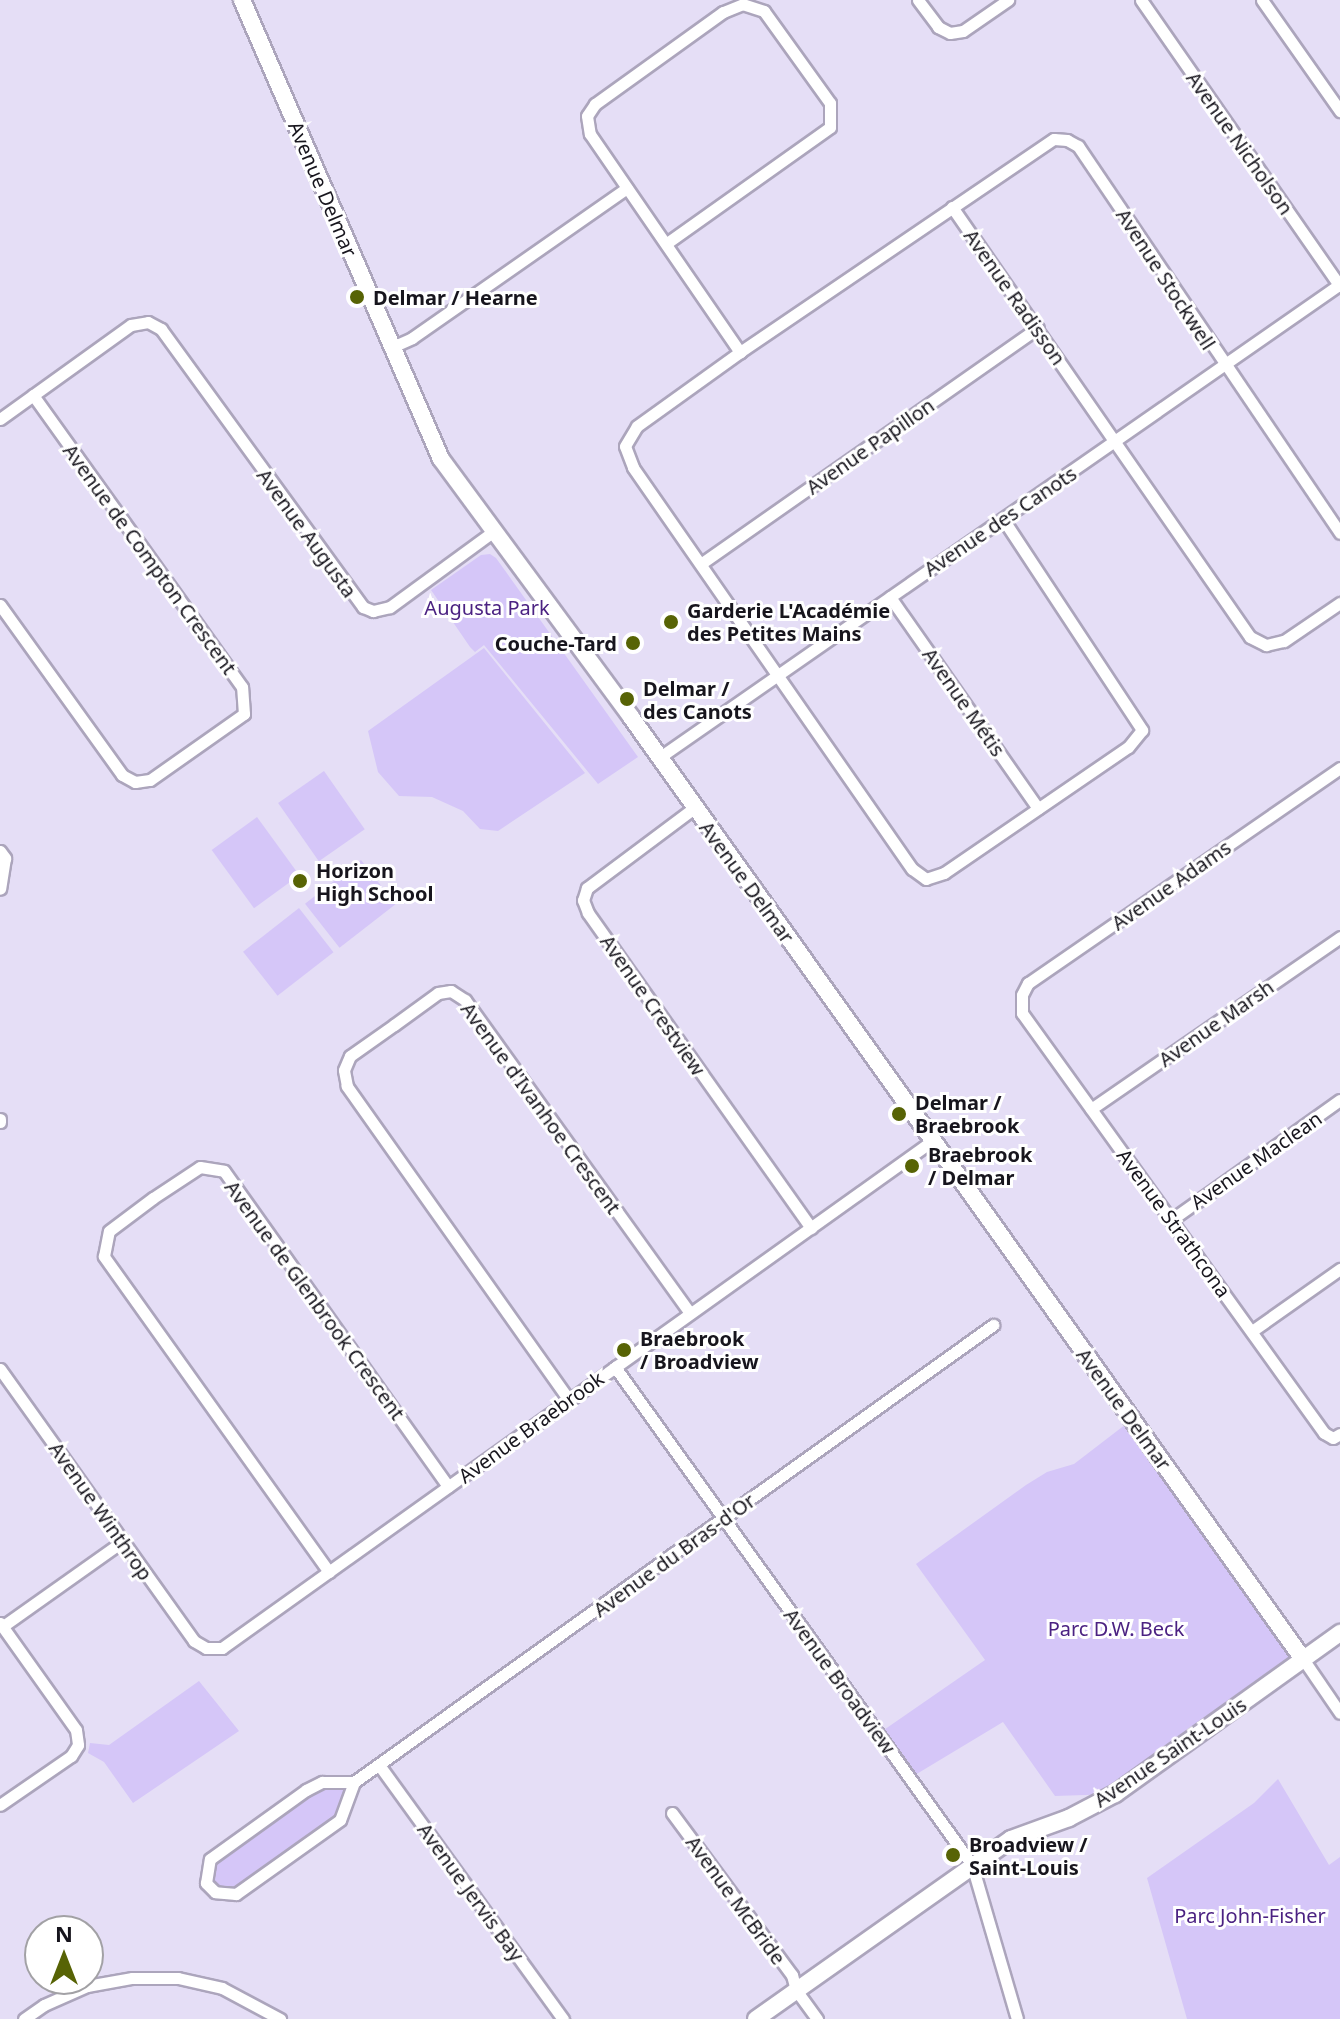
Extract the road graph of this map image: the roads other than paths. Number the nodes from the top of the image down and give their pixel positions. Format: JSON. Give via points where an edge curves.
{"nodes":[{"id":1,"x":242,"y":0,"type":"edge"},
{"id":2,"x":918,"y":0,"type":"edge"},
{"id":3,"x":1008,"y":0,"type":"edge"},
{"id":4,"x":1141,"y":0,"type":"edge"},
{"id":5,"x":1262,"y":0,"type":"edge"},
{"id":6,"x":1340,"y":111,"type":"edge"},
{"id":7,"x":627,"y":188,"type":"junction"},
{"id":8,"x":952,"y":207,"type":"junction"},
{"id":9,"x":667,"y":243,"type":"junction"},
{"id":10,"x":1340,"y":285,"type":"edge"},
{"id":11,"x":1038,"y":328,"type":"junction"},
{"id":12,"x":390,"y":348,"type":"junction"},
{"id":13,"x":740,"y":352,"type":"junction"},
{"id":14,"x":1223,"y":365,"type":"junction"},
{"id":15,"x":33,"y":395,"type":"junction"},
{"id":16,"x":0,"y":419,"type":"edge"},
{"id":17,"x":1116,"y":442,"type":"junction"},
{"id":18,"x":1003,"y":519,"type":"junction"},
{"id":19,"x":494,"y":531,"type":"junction"},
{"id":20,"x":1340,"y":533,"type":"edge"},
{"id":21,"x":702,"y":563,"type":"junction"},
{"id":22,"x":890,"y":597,"type":"junction"},
{"id":23,"x":1340,"y":603,"type":"edge"},
{"id":24,"x":0,"y":605,"type":"edge"},
{"id":25,"x":778,"y":674,"type":"junction"},
{"id":26,"x":660,"y":757,"type":"junction"},
{"id":27,"x":1340,"y":768,"type":"edge"},
{"id":28,"x":694,"y":808,"type":"junction"},
{"id":29,"x":1038,"y":808,"type":"junction"},
{"id":30,"x":0,"y":851,"type":"edge"},
{"id":31,"x":0,"y":889,"type":"edge"},
{"id":32,"x":1340,"y":937,"type":"edge"},
{"id":33,"x":1022,"y":1013,"type":"joint"},
{"id":34,"x":1340,"y":1100,"type":"edge"},
{"id":35,"x":1091,"y":1109,"type":"junction"},
{"id":36,"x":932,"y":1141,"type":"junction"},
{"id":37,"x":1171,"y":1220,"type":"junction"},
{"id":38,"x":811,"y":1228,"type":"junction"},
{"id":39,"x":1340,"y":1269,"type":"edge"},
{"id":40,"x":690,"y":1313,"type":"junction"},
{"id":41,"x":993,"y":1325,"type":"dead end"},
{"id":42,"x":1252,"y":1331,"type":"junction"},
{"id":43,"x":615,"y":1367,"type":"junction"},
{"id":44,"x":0,"y":1369,"type":"edge"},
{"id":45,"x":569,"y":1400,"type":"junction"},
{"id":46,"x":1340,"y":1434,"type":"edge"},
{"id":47,"x":448,"y":1486,"type":"junction"},
{"id":48,"x":722,"y":1519,"type":"junction"},
{"id":49,"x":123,"y":1541,"type":"junction"},
{"id":50,"x":329,"y":1572,"type":"junction"},
{"id":51,"x":1,"y":1624,"type":"edge"},
{"id":52,"x":1340,"y":1633,"type":"edge"},
{"id":53,"x":206,"y":1648,"type":"joint"},
{"id":54,"x":1303,"y":1659,"type":"junction"},
{"id":55,"x":1340,"y":1713,"type":"edge"},
{"id":56,"x":379,"y":1765,"type":"junction"},
{"id":57,"x":354,"y":1782,"type":"junction"},
{"id":58,"x":0,"y":1805,"type":"edge"},
{"id":59,"x":672,"y":1813,"type":"dead end"},
{"id":60,"x":972,"y":1865,"type":"junction"},
{"id":61,"x":796,"y":1990,"type":"junction"},
{"id":62,"x":24,"y":2019,"type":"edge"},
{"id":63,"x":280,"y":2019,"type":"edge"},
{"id":64,"x":563,"y":2019,"type":"edge"},
{"id":65,"x":756,"y":2019,"type":"edge"},
{"id":66,"x":817,"y":2019,"type":"edge"},
{"id":67,"x":1017,"y":2019,"type":"edge"}],
"edges":[{"from":1,"to":12,"type":"street","name":"Avenue Delmar"},
{"from":2,"to":3,"type":"street","via":[[938,27],[950,33],[963,31]]},
{"from":4,"to":10,"type":"street","name":"Avenue Nicholson"},
{"from":5,"to":6,"type":"street"},
{"from":7,"to":9,"type":"street"},
{"from":7,"to":9,"type":"street","via":[[590,134],[587,116],[595,104],[723,12],[743,4],[764,11],[830,103],[830,127]]},
{"from":7,"to":12,"type":"street","via":[[412,338]]},
{"from":8,"to":11,"type":"street","name":"Avenue Radisson"},
{"from":8,"to":13,"type":"street","name":"Avenue Radisson"},
{"from":8,"to":14,"type":"street","name":"Avenue Stockwell","via":[[1054,139],[1078,146]]},
{"from":9,"to":13,"type":"street"},
{"from":10,"to":14,"type":"street","name":"Avenue des Canots"},
{"from":11,"to":17,"type":"street","name":"Avenue Radisson"},
{"from":11,"to":21,"type":"street","name":"Avenue Papillon"},
{"from":12,"to":19,"type":"street","name":"Avenue Delmar","via":[[441,459]]},
{"from":13,"to":21,"type":"street","name":"Avenue Radisson","via":[[637,426],[625,446],[633,467]]},
{"from":14,"to":17,"type":"street","name":"Avenue des Canots"},
{"from":14,"to":20,"type":"street","name":"Avenue Stockwell"},
{"from":15,"to":16,"type":"street"},
{"from":15,"to":19,"type":"street","name":"Avenue Augusta","via":[[131,325],[148,322],[161,329],[363,607],[373,611],[390,607]]},
{"from":15,"to":24,"type":"street","name":"Avenue de Compton Crescent","via":[[242,687],[244,714],[150,780],[135,782],[122,775]]},
{"from":17,"to":18,"type":"street","name":"Avenue des Canots"},
{"from":17,"to":23,"type":"street","name":"Avenue Radisson","via":[[1250,637],[1266,645],[1284,641]]},
{"from":18,"to":22,"type":"street","name":"Avenue des Canots"},
{"from":18,"to":29,"type":"street","via":[[1142,730],[1128,747]]},
{"from":19,"to":26,"type":"street","name":"Avenue Delmar"},
{"from":21,"to":25,"type":"street"},
{"from":22,"to":25,"type":"street","name":"Avenue des Canots"},
{"from":22,"to":29,"type":"street","name":"Avenue Métis"},
{"from":25,"to":26,"type":"street","name":"Avenue des Canots"},
{"from":25,"to":29,"type":"street","via":[[912,869],[926,879],[944,873]]},
{"from":26,"to":28,"type":"street","name":"Avenue Delmar"},
{"from":27,"to":33,"type":"street","name":"Avenue Adams","via":[[1028,983]]},
{"from":28,"to":36,"type":"street","name":"Avenue Delmar"},
{"from":28,"to":38,"type":"street","name":"Avenue Crestview","via":[[587,888],[583,900]]},
{"from":30,"to":31,"type":"street","via":[[5,858]]},
{"from":32,"to":35,"type":"street","name":"Avenue Marsh"},
{"from":33,"to":35,"type":"street","name":"Avenue Strathcona"},
{"from":34,"to":37,"type":"street","name":"Avenue Maclean"},
{"from":35,"to":37,"type":"street","name":"Avenue Strathcona"},
{"from":36,"to":38,"type":"street","name":"Avenue Braebrook"},
{"from":36,"to":54,"type":"street","name":"Avenue Delmar"},
{"from":37,"to":42,"type":"street","name":"Avenue Strathcona"},
{"from":38,"to":40,"type":"street","name":"Avenue Braebrook"},
{"from":39,"to":42,"type":"street"},
{"from":40,"to":43,"type":"street","name":"Avenue Braebrook"},
{"from":40,"to":45,"type":"street","name":"Avenue d'Ivanhoe Crescent","via":[[465,1000],[451,991],[438,993],[350,1056],[344,1070],[347,1086]]},
{"from":41,"to":48,"type":"street","name":"Avenue du Bras-d'Or"},
{"from":42,"to":46,"type":"street","name":"Avenue Strathcona","via":[[1324,1433],[1333,1438]]},
{"from":43,"to":45,"type":"street","name":"Avenue Braebrook"},
{"from":43,"to":48,"type":"street","name":"Avenue Broadview"},
{"from":44,"to":49,"type":"street","name":"Avenue Winthrop"},
{"from":45,"to":47,"type":"street","name":"Avenue Braebrook"},
{"from":47,"to":50,"type":"street","name":"Avenue Braebrook"},
{"from":47,"to":50,"type":"street","name":"Avenue de Glenbrook Crescent","via":[[224,1171],[200,1167],[153,1198],[109,1231],[104,1256]]},
{"from":48,"to":56,"type":"street","name":"Avenue du Bras-d'Or"},
{"from":48,"to":60,"type":"street","name":"Avenue Broadview"},
{"from":49,"to":51,"type":"street"},
{"from":49,"to":53,"type":"street","name":"Avenue Winthrop","via":[[194,1641]]},
{"from":50,"to":53,"type":"street","name":"Avenue Braebrook","via":[[222,1648]]},
{"from":51,"to":58,"type":"street","via":[[76,1730],[78,1745],[71,1756]]},
{"from":52,"to":54,"type":"street","name":"Avenue Saint-Louis"},
{"from":54,"to":55,"type":"street","name":"Avenue Delmar"},
{"from":54,"to":60,"type":"street","name":"Avenue Saint-Louis","via":[[1115,1794],[1011,1839]]},
{"from":56,"to":57,"type":"street","name":"Avenue du Bras-d'Or"},
{"from":56,"to":64,"type":"street","name":"Avenue Jervis Bay"},
{"from":57,"to":57,"type":"street","name":"Avenue du Bras-d'Or","via":[[322,1782],[306,1790],[210,1859],[206,1883],[215,1892],[236,1894],[340,1820]]},
{"from":59,"to":61,"type":"street","name":"Avenue McBride","via":[[792,1975]]},
{"from":60,"to":61,"type":"street","name":"Avenue Saint-Louis"},
{"from":60,"to":67,"type":"street","name":"Avenue Broadview"},
{"from":61,"to":65,"type":"street","name":"Avenue Saint-Louis"},
{"from":61,"to":66,"type":"street","name":"Avenue McBride"},
{"from":62,"to":63,"type":"street","via":[[87,1986],[147,1978],[178,1978],[222,1988]]}]}
